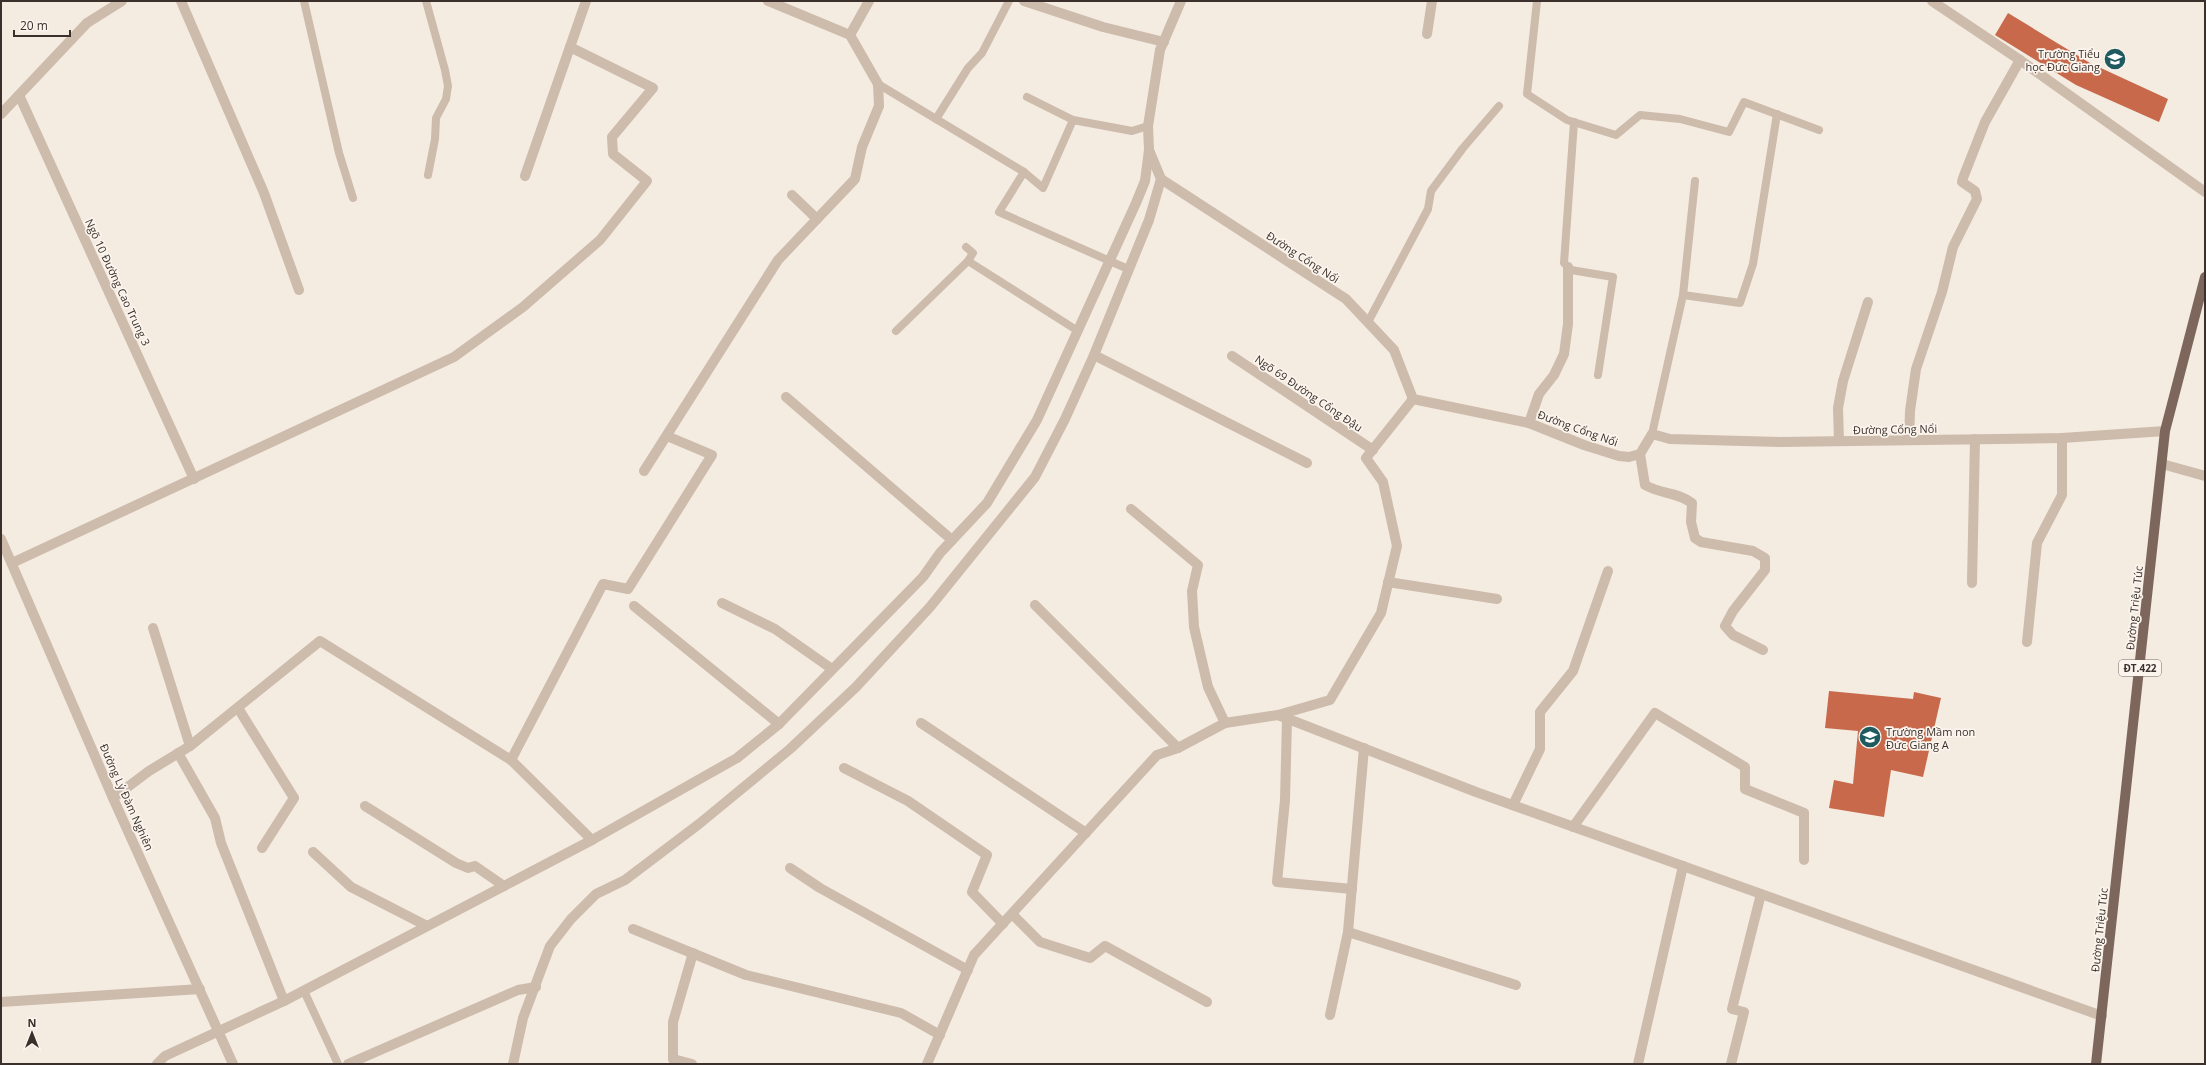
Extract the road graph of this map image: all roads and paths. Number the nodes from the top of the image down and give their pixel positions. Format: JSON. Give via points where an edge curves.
{"nodes":[{"id":1,"x":122,"y":1,"type":"edge"},
{"id":2,"x":181,"y":1,"type":"edge"},
{"id":3,"x":304,"y":1,"type":"edge"},
{"id":4,"x":426,"y":1,"type":"edge"},
{"id":5,"x":586,"y":1,"type":"edge"},
{"id":6,"x":768,"y":1,"type":"edge"},
{"id":7,"x":869,"y":1,"type":"edge"},
{"id":8,"x":1008,"y":1,"type":"edge"},
{"id":9,"x":1024,"y":1,"type":"edge"},
{"id":10,"x":1181,"y":1,"type":"edge"},
{"id":11,"x":1432,"y":1,"type":"edge"},
{"id":12,"x":1537,"y":1,"type":"edge"},
{"id":13,"x":1932,"y":1,"type":"edge"},
{"id":14,"x":1427,"y":34,"type":"dead end"},
{"id":15,"x":850,"y":35,"type":"junction"},
{"id":16,"x":1164,"y":42,"type":"junction"},
{"id":17,"x":570,"y":47,"type":"junction"},
{"id":18,"x":2020,"y":60,"type":"junction"},
{"id":19,"x":878,"y":84,"type":"junction"},
{"id":20,"x":19,"y":95,"type":"junction"},
{"id":21,"x":1027,"y":97,"type":"dead end"},
{"id":22,"x":1499,"y":106,"type":"dead end"},
{"id":23,"x":1,"y":114,"type":"edge"},
{"id":24,"x":1778,"y":114,"type":"junction"},
{"id":25,"x":936,"y":119,"type":"junction"},
{"id":26,"x":1073,"y":120,"type":"junction"},
{"id":27,"x":1574,"y":122,"type":"junction"},
{"id":28,"x":1148,"y":126,"type":"junction"},
{"id":29,"x":1819,"y":130,"type":"dead end"},
{"id":30,"x":1149,"y":150,"type":"junction"},
{"id":31,"x":1024,"y":172,"type":"junction"},
{"id":32,"x":428,"y":176,"type":"dead end"},
{"id":33,"x":525,"y":176,"type":"dead end"},
{"id":34,"x":1161,"y":178,"type":"junction"},
{"id":35,"x":1695,"y":181,"type":"dead end"},
{"id":36,"x":2205,"y":192,"type":"edge"},
{"id":37,"x":792,"y":195,"type":"dead end"},
{"id":38,"x":353,"y":198,"type":"dead end"},
{"id":39,"x":817,"y":219,"type":"junction"},
{"id":40,"x":966,"y":247,"type":"dead end"},
{"id":41,"x":1109,"y":260,"type":"junction"},
{"id":42,"x":968,"y":261,"type":"junction"},
{"id":43,"x":1568,"y":267,"type":"junction"},
{"id":44,"x":1128,"y":269,"type":"junction"},
{"id":45,"x":2205,"y":277,"type":"edge"},
{"id":46,"x":299,"y":290,"type":"dead end"},
{"id":47,"x":1683,"y":295,"type":"junction"},
{"id":48,"x":1868,"y":302,"type":"dead end"},
{"id":49,"x":1368,"y":322,"type":"junction"},
{"id":50,"x":896,"y":331,"type":"dead end"},
{"id":51,"x":1078,"y":331,"type":"junction"},
{"id":52,"x":1094,"y":355,"type":"junction"},
{"id":53,"x":1232,"y":356,"type":"dead end"},
{"id":54,"x":1598,"y":375,"type":"dead end"},
{"id":55,"x":786,"y":397,"type":"dead end"},
{"id":56,"x":1413,"y":399,"type":"junction"},
{"id":57,"x":1530,"y":423,"type":"junction"},
{"id":58,"x":2165,"y":431,"type":"junction"},
{"id":59,"x":1652,"y":434,"type":"junction"},
{"id":60,"x":667,"y":436,"type":"junction"},
{"id":61,"x":2062,"y":438,"type":"junction"},
{"id":62,"x":1976,"y":439,"type":"junction"},
{"id":63,"x":1909,"y":440,"type":"junction"},
{"id":64,"x":1839,"y":442,"type":"junction"},
{"id":65,"x":1373,"y":450,"type":"junction"},
{"id":66,"x":1640,"y":454,"type":"junction"},
{"id":67,"x":1307,"y":463,"type":"dead end"},
{"id":68,"x":2162,"y":464,"type":"junction"},
{"id":69,"x":644,"y":471,"type":"dead end"},
{"id":70,"x":2205,"y":476,"type":"edge"},
{"id":71,"x":194,"y":479,"type":"junction"},
{"id":72,"x":1131,"y":509,"type":"dead end"},
{"id":73,"x":1,"y":539,"type":"edge"},
{"id":74,"x":952,"y":540,"type":"junction"},
{"id":75,"x":12,"y":563,"type":"junction"},
{"id":76,"x":1608,"y":571,"type":"dead end"},
{"id":77,"x":1388,"y":582,"type":"junction"},
{"id":78,"x":1972,"y":583,"type":"dead end"},
{"id":79,"x":1497,"y":598,"type":"dead end"},
{"id":80,"x":722,"y":603,"type":"dead end"},
{"id":81,"x":1035,"y":605,"type":"dead end"},
{"id":82,"x":634,"y":606,"type":"dead end"},
{"id":83,"x":152,"y":628,"type":"dead end"},
{"id":84,"x":2027,"y":642,"type":"dead end"},
{"id":85,"x":1763,"y":650,"type":"dead end"},
{"id":86,"x":832,"y":669,"type":"junction"},
{"id":87,"x":238,"y":708,"type":"junction"},
{"id":88,"x":1282,"y":717,"type":"junction"},
{"id":89,"x":921,"y":723,"type":"dead end"},
{"id":90,"x":1225,"y":723,"type":"junction"},
{"id":91,"x":779,"y":724,"type":"junction"},
{"id":92,"x":190,"y":746,"type":"junction"},
{"id":93,"x":1178,"y":748,"type":"junction"},
{"id":94,"x":1364,"y":748,"type":"junction"},
{"id":95,"x":178,"y":753,"type":"junction"},
{"id":96,"x":511,"y":760,"type":"junction"},
{"id":97,"x":844,"y":768,"type":"dead end"},
{"id":98,"x":113,"y":798,"type":"junction"},
{"id":99,"x":1513,"y":805,"type":"junction"},
{"id":100,"x":365,"y":806,"type":"dead end"},
{"id":101,"x":1573,"y":827,"type":"junction"},
{"id":102,"x":1086,"y":833,"type":"junction"},
{"id":103,"x":592,"y":840,"type":"junction"},
{"id":104,"x":262,"y":848,"type":"dead end"},
{"id":105,"x":313,"y":852,"type":"dead end"},
{"id":106,"x":1804,"y":860,"type":"dead end"},
{"id":107,"x":1683,"y":866,"type":"junction"},
{"id":108,"x":790,"y":868,"type":"dead end"},
{"id":109,"x":504,"y":886,"type":"junction"},
{"id":110,"x":1352,"y":889,"type":"junction"},
{"id":111,"x":1761,"y":894,"type":"junction"},
{"id":112,"x":1012,"y":914,"type":"junction"},
{"id":113,"x":1003,"y":924,"type":"junction"},
{"id":114,"x":427,"y":926,"type":"junction"},
{"id":115,"x":634,"y":929,"type":"dead end"},
{"id":116,"x":1348,"y":932,"type":"junction"},
{"id":117,"x":693,"y":953,"type":"junction"},
{"id":118,"x":968,"y":970,"type":"junction"},
{"id":119,"x":1516,"y":985,"type":"dead end"},
{"id":120,"x":536,"y":987,"type":"junction"},
{"id":121,"x":200,"y":989,"type":"junction"},
{"id":122,"x":304,"y":991,"type":"junction"},
{"id":123,"x":284,"y":1001,"type":"junction"},
{"id":124,"x":1,"y":1002,"type":"edge"},
{"id":125,"x":1207,"y":1002,"type":"dead end"},
{"id":126,"x":1330,"y":1015,"type":"dead end"},
{"id":127,"x":2102,"y":1016,"type":"junction"},
{"id":128,"x":219,"y":1033,"type":"junction"},
{"id":129,"x":940,"y":1036,"type":"junction"},
{"id":130,"x":672,"y":1062,"type":"edge"},
{"id":131,"x":157,"y":1064,"type":"edge"},
{"id":132,"x":233,"y":1064,"type":"edge"},
{"id":133,"x":338,"y":1064,"type":"edge"},
{"id":134,"x":348,"y":1064,"type":"edge"},
{"id":135,"x":513,"y":1064,"type":"edge"},
{"id":136,"x":692,"y":1064,"type":"edge"},
{"id":137,"x":927,"y":1064,"type":"edge"},
{"id":138,"x":1638,"y":1064,"type":"edge"},
{"id":139,"x":1731,"y":1064,"type":"edge"},
{"id":140,"x":2096,"y":1064,"type":"edge"}],
"edges":[{"from":1,"to":20,"type":"street","via":[[87,23]]},
{"from":2,"to":46,"type":"street","via":[[264,193]]},
{"from":3,"to":38,"type":"lane","via":[[339,153]]},
{"from":4,"to":32,"type":"lane","via":[[448,86],[446,99],[436,118]]},
{"from":5,"to":17,"type":"street"},
{"from":6,"to":15,"type":"street"},
{"from":7,"to":15,"type":"street"},
{"from":8,"to":25,"type":"lane","via":[[982,53],[968,68]]},
{"from":9,"to":16,"type":"street","via":[[1104,27]]},
{"from":10,"to":16,"type":"street"},
{"from":11,"to":14,"type":"street"},
{"from":12,"to":27,"type":"lane","via":[[1527,94]]},
{"from":13,"to":18,"type":"street"},
{"from":15,"to":19,"type":"street"},
{"from":16,"to":28,"type":"street","via":[[1160,50]]},
{"from":17,"to":33,"type":"street"},
{"from":17,"to":71,"type":"street","via":[[653,88],[612,137],[613,154],[647,181],[600,240],[523,307],[454,357]]},
{"from":18,"to":36,"type":"street"},
{"from":18,"to":63,"type":"street","via":[[1985,122],[1963,178],[1962,182],[1975,192],[1977,200],[1953,247],[1936,312],[1916,368]]},
{"from":19,"to":25,"type":"lane"},
{"from":19,"to":39,"type":"street","via":[[879,106],[862,147],[855,179]]},
{"from":20,"to":23,"type":"street"},
{"from":20,"to":71,"type":"street","name":"Ngõ 10 Đường Cao Trung 3"},
{"from":21,"to":26,"type":"lane"},
{"from":22,"to":49,"type":"lane","via":[[1431,191],[1428,209]]},
{"from":24,"to":27,"type":"lane","via":[[1744,102],[1730,132],[1680,119],[1640,115],[1616,135]]},
{"from":24,"to":29,"type":"lane"},
{"from":24,"to":47,"type":"lane","via":[[1753,264],[1740,303]]},
{"from":25,"to":31,"type":"lane"},
{"from":26,"to":28,"type":"lane","via":[[1132,131]]},
{"from":26,"to":31,"type":"lane","via":[[1043,188]]},
{"from":27,"to":43,"type":"lane","via":[[1564,263]]},
{"from":28,"to":30,"type":"street"},
{"from":30,"to":34,"type":"street"},
{"from":30,"to":41,"type":"street","via":[[1145,181]]},
{"from":31,"to":41,"type":"lane","via":[[999,212]]},
{"from":34,"to":44,"type":"street","via":[[1149,220]]},
{"from":34,"to":49,"type":"street","name":"Đường Cổng Nổi","via":[[1346,299]]},
{"from":35,"to":47,"type":"lane"},
{"from":37,"to":39,"type":"street"},
{"from":39,"to":60,"type":"street","via":[[778,260]]},
{"from":40,"to":42,"type":"lane","via":[[973,253]]},
{"from":41,"to":44,"type":"lane"},
{"from":41,"to":51,"type":"street"},
{"from":42,"to":50,"type":"lane"},
{"from":42,"to":51,"type":"lane"},
{"from":43,"to":54,"type":"lane","via":[[1571,270],[1613,277]]},
{"from":43,"to":57,"type":"street","via":[[1568,324],[1564,354],[1554,375],[1539,394]]},
{"from":44,"to":52,"type":"street"},
{"from":45,"to":58,"type":"main road","name":"Đường Triệu Túc","number":"ĐT.422"},
{"from":47,"to":59,"type":"lane"},
{"from":48,"to":64,"type":"street","via":[[1843,381],[1838,408]]},
{"from":49,"to":56,"type":"street","name":"Đường Cổng Nổi","via":[[1394,350]]},
{"from":51,"to":74,"type":"street","via":[[1037,420],[987,503]]},
{"from":52,"to":67,"type":"street"},
{"from":52,"to":120,"type":"street","via":[[1035,477],[930,607],[856,687],[790,749],[699,824],[624,880],[596,894],[571,919],[550,946]]},
{"from":53,"to":65,"type":"street","name":"Ngõ 69 Đường Cổng Đậu"},
{"from":55,"to":74,"type":"street"},
{"from":56,"to":57,"type":"street","name":"Đường Cổng Nổi"},
{"from":56,"to":65,"type":"street"},
{"from":57,"to":66,"type":"street","name":"Đường Cổng Nổi","via":[[1619,456],[1630,457]]},
{"from":58,"to":61,"type":"street","name":"Đường Cổng Nổi"},
{"from":58,"to":68,"type":"main road","name":"Đường Triệu Túc","number":"ĐT.422"},
{"from":59,"to":64,"type":"street","name":"Đường Cổng Nổi","via":[[1670,439]]},
{"from":59,"to":66,"type":"street"},
{"from":60,"to":69,"type":"street"},
{"from":60,"to":96,"type":"street","via":[[712,455],[628,589],[603,584]]},
{"from":61,"to":62,"type":"street","name":"Đường Cổng Nổi"},
{"from":61,"to":84,"type":"street","via":[[2062,495],[2037,543]]},
{"from":62,"to":63,"type":"street","name":"Đường Cổng Nổi"},
{"from":62,"to":78,"type":"street"},
{"from":63,"to":64,"type":"street","name":"Đường Cổng Nổi"},
{"from":65,"to":77,"type":"street","via":[[1366,458],[1383,482],[1396,546]]},
{"from":66,"to":85,"type":"street","via":[[1645,485],[1656,491],[1681,495],[1692,503],[1691,522],[1694,538],[1701,542],[1754,551],[1765,558],[1765,570],[1733,611],[1725,626],[1733,635]]},
{"from":68,"to":70,"type":"street"},
{"from":68,"to":127,"type":"main road","name":"Đường Triệu Túc","number":"ĐT.422"},
{"from":71,"to":75,"type":"street"},
{"from":72,"to":90,"type":"street","via":[[1198,565],[1192,591],[1194,627],[1208,687]]},
{"from":73,"to":75,"type":"street","name":"Đường Lý Đàm Nghiên"},
{"from":74,"to":86,"type":"street","via":[[923,577]]},
{"from":75,"to":98,"type":"street","name":"Đường Lý Đàm Nghiên"},
{"from":76,"to":99,"type":"street","via":[[1573,671],[1540,712],[1540,749]]},
{"from":77,"to":79,"type":"street"},
{"from":77,"to":88,"type":"street","via":[[1381,613],[1330,700]]},
{"from":80,"to":86,"type":"street","via":[[775,629]]},
{"from":81,"to":93,"type":"street"},
{"from":82,"to":91,"type":"street"},
{"from":83,"to":92,"type":"street"},
{"from":86,"to":91,"type":"street"},
{"from":87,"to":92,"type":"street"},
{"from":87,"to":96,"type":"street","via":[[320,641]]},
{"from":87,"to":104,"type":"street","via":[[294,798]]},
{"from":88,"to":90,"type":"street"},
{"from":88,"to":94,"type":"street"},
{"from":88,"to":110,"type":"street","via":[[1285,800],[1277,882]]},
{"from":89,"to":102,"type":"street"},
{"from":90,"to":93,"type":"street"},
{"from":91,"to":103,"type":"street","via":[[737,758]]},
{"from":92,"to":95,"type":"street"},
{"from":93,"to":102,"type":"street","via":[[1157,755]]},
{"from":94,"to":99,"type":"street"},
{"from":94,"to":110,"type":"street"},
{"from":95,"to":98,"type":"street"},
{"from":95,"to":123,"type":"street","via":[[215,818],[221,843]]},
{"from":96,"to":103,"type":"street"},
{"from":97,"to":113,"type":"street","via":[[908,800],[987,855],[972,892]]},
{"from":98,"to":121,"type":"street","name":"Đường Lý Đàm Nghiên"},
{"from":99,"to":101,"type":"street"},
{"from":100,"to":109,"type":"street","via":[[456,863],[468,868],[475,866]]},
{"from":101,"to":106,"type":"street","via":[[1655,713],[1745,767],[1744,789],[1804,812]]},
{"from":101,"to":107,"type":"street"},
{"from":102,"to":112,"type":"street"},
{"from":103,"to":109,"type":"street"},
{"from":105,"to":114,"type":"street","via":[[351,887]]},
{"from":107,"to":111,"type":"street"},
{"from":107,"to":138,"type":"street"},
{"from":108,"to":118,"type":"street","via":[[820,888]]},
{"from":109,"to":114,"type":"street"},
{"from":110,"to":116,"type":"street"},
{"from":111,"to":127,"type":"street"},
{"from":111,"to":139,"type":"street","via":[[1732,1009],[1744,1012]]},
{"from":112,"to":113,"type":"street"},
{"from":112,"to":125,"type":"street","via":[[1040,942],[1090,958],[1105,946]]},
{"from":113,"to":118,"type":"street","via":[[974,955]]},
{"from":114,"to":122,"type":"street"},
{"from":115,"to":117,"type":"street"},
{"from":116,"to":119,"type":"street"},
{"from":116,"to":126,"type":"street"},
{"from":117,"to":129,"type":"street","via":[[746,975],[901,1013]]},
{"from":117,"to":130,"type":"street","via":[[672,1022]]},
{"from":118,"to":129,"type":"street"},
{"from":120,"to":134,"type":"street","via":[[518,990]]},
{"from":120,"to":135,"type":"street","via":[[523,1018]]},
{"from":121,"to":124,"type":"street"},
{"from":121,"to":128,"type":"street","name":"Đường Lý Đàm Nghiên"},
{"from":122,"to":123,"type":"street"},
{"from":122,"to":133,"type":"lane"},
{"from":123,"to":128,"type":"street"},
{"from":127,"to":140,"type":"main road","name":"Đường Triệu Túc","number":"ĐT.422"},
{"from":128,"to":131,"type":"street","via":[[165,1056]]},
{"from":128,"to":132,"type":"street","name":"Đường Lý Đàm Nghiên"},
{"from":129,"to":137,"type":"street"},
{"from":130,"to":136,"type":"street"}]}
